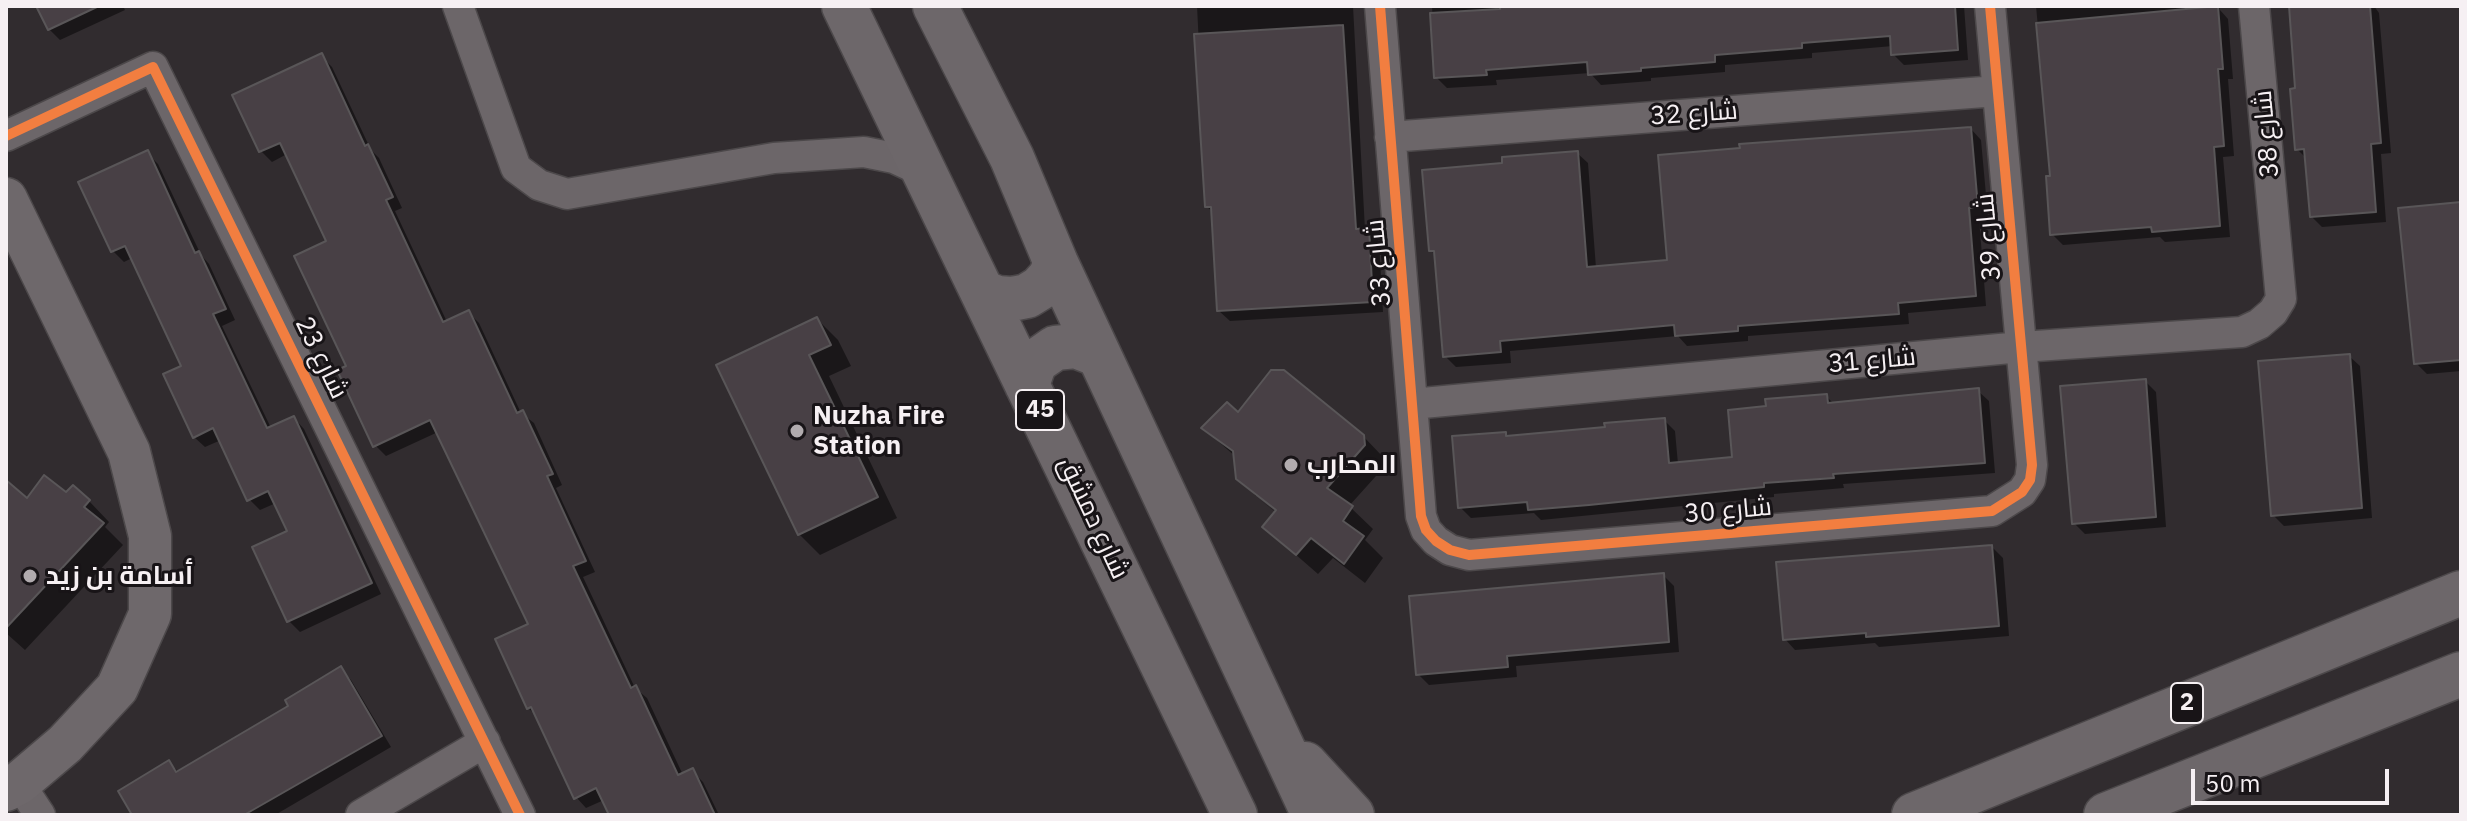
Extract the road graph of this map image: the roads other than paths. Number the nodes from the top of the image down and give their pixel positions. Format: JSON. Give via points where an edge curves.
{"nodes":[{"id":1,"x":458,"y":6,"type":"edge"},
{"id":2,"x":844,"y":6,"type":"edge"},
{"id":3,"x":935,"y":6,"type":"edge"},
{"id":4,"x":948,"y":6,"type":"edge"},
{"id":5,"x":1380,"y":6,"type":"edge"},
{"id":6,"x":1990,"y":6,"type":"edge"},
{"id":7,"x":2254,"y":6,"type":"edge"},
{"id":8,"x":1997,"y":91,"type":"junction"},
{"id":9,"x":6,"y":136,"type":"edge"},
{"id":10,"x":1390,"y":137,"type":"junction"},
{"id":11,"x":1012,"y":158,"type":"junction"},
{"id":12,"x":924,"y":172,"type":"junction"},
{"id":13,"x":6,"y":199,"type":"edge"},
{"id":14,"x":2279,"y":261,"type":"joint"},
{"id":15,"x":1056,"y":263,"type":"junction"},
{"id":16,"x":983,"y":292,"type":"junction"},
{"id":17,"x":2021,"y":347,"type":"junction"},
{"id":18,"x":1099,"y":355,"type":"junction"},
{"id":19,"x":1027,"y":385,"type":"junction"},
{"id":20,"x":1412,"y":404,"type":"junction"},
{"id":21,"x":2032,"y":465,"type":"joint"},
{"id":22,"x":1421,"y":516,"type":"joint"},
{"id":23,"x":2461,"y":571,"type":"edge"},
{"id":24,"x":2461,"y":593,"type":"edge"},
{"id":25,"x":2403,"y":615,"type":"junction"},
{"id":26,"x":2461,"y":674,"type":"edge"},
{"id":27,"x":2461,"y":706,"type":"edge"},
{"id":28,"x":1271,"y":721,"type":"junction"},
{"id":29,"x":485,"y":742,"type":"junction"},
{"id":30,"x":1204,"y":752,"type":"junction"},
{"id":31,"x":22,"y":796,"type":"edge"},
{"id":32,"x":361,"y":815,"type":"edge"},
{"id":33,"x":520,"y":815,"type":"edge"},
{"id":34,"x":1214,"y":815,"type":"edge"},
{"id":35,"x":1235,"y":815,"type":"edge"},
{"id":36,"x":1314,"y":815,"type":"edge"},
{"id":37,"x":1352,"y":815,"type":"edge"},
{"id":38,"x":1914,"y":815,"type":"edge"},
{"id":39,"x":2107,"y":815,"type":"edge"}],
"edges":[{"from":1,"to":12,"type":"street","via":[[516,168],[539,185],[567,194],[774,158],[864,152]]},
{"from":2,"to":12,"type":"main road","name":"شارع دمشق","number":"45"},
{"from":3,"to":11,"type":"main road"},
{"from":4,"to":11,"type":"street"},
{"from":5,"to":10,"type":"street","name":"شارع 33"},
{"from":6,"to":8,"type":"street","name":"شارع 39"},
{"from":7,"to":14,"type":"street","name":"شارع 38"},
{"from":8,"to":10,"type":"street","name":"شارع 32"},
{"from":8,"to":17,"type":"street","name":"شارع 39"},
{"from":9,"to":29,"type":"street","name":"شارع 23","via":[[153,67]]},
{"from":10,"to":20,"type":"street","name":"شارع 33"},
{"from":11,"to":15,"type":"main road"},
{"from":12,"to":16,"type":"main road","name":"شارع دمشق","number":"45"},
{"from":13,"to":31,"type":"street","via":[[129,452],[150,536],[150,614],[117,688]]},
{"from":14,"to":17,"type":"street","name":"شارع 31","via":[[2281,299],[2259,324],[2242,332]]},
{"from":15,"to":16,"type":"main road","via":[[1050,277],[1027,296],[997,298]]},
{"from":15,"to":18,"type":"main road"},
{"from":16,"to":19,"type":"main road","name":"شارع دمشق","number":"45"},
{"from":17,"to":20,"type":"street","name":"شارع 31"},
{"from":17,"to":21,"type":"street","name":"شارع 39"},
{"from":18,"to":19,"type":"main road","via":[[1076,346],[1055,348],[1035,362]]},
{"from":18,"to":28,"type":"main road"},
{"from":19,"to":30,"type":"main road","name":"شارع دمشق","number":"45"},
{"from":20,"to":22,"type":"street","name":"شارع 33"},
{"from":21,"to":22,"type":"street","name":"شارع 30","via":[[2022,492],[1992,511],[1469,555],[1436,541]]},
{"from":23,"to":25,"type":"main road"},
{"from":24,"to":25,"type":"main road","number":"2"},
{"from":25,"to":38,"type":"main road","number":"2"},
{"from":26,"to":39,"type":"main road"},
{"from":27,"to":39,"type":"main road"},
{"from":28,"to":36,"type":"main road"},
{"from":28,"to":37,"type":"main road"},
{"from":29,"to":32,"type":"street"},
{"from":29,"to":33,"type":"street","name":"شارع 23"},
{"from":30,"to":34,"type":"main road"},
{"from":30,"to":35,"type":"main road","name":"شارع دمشق","number":"45"}]}
